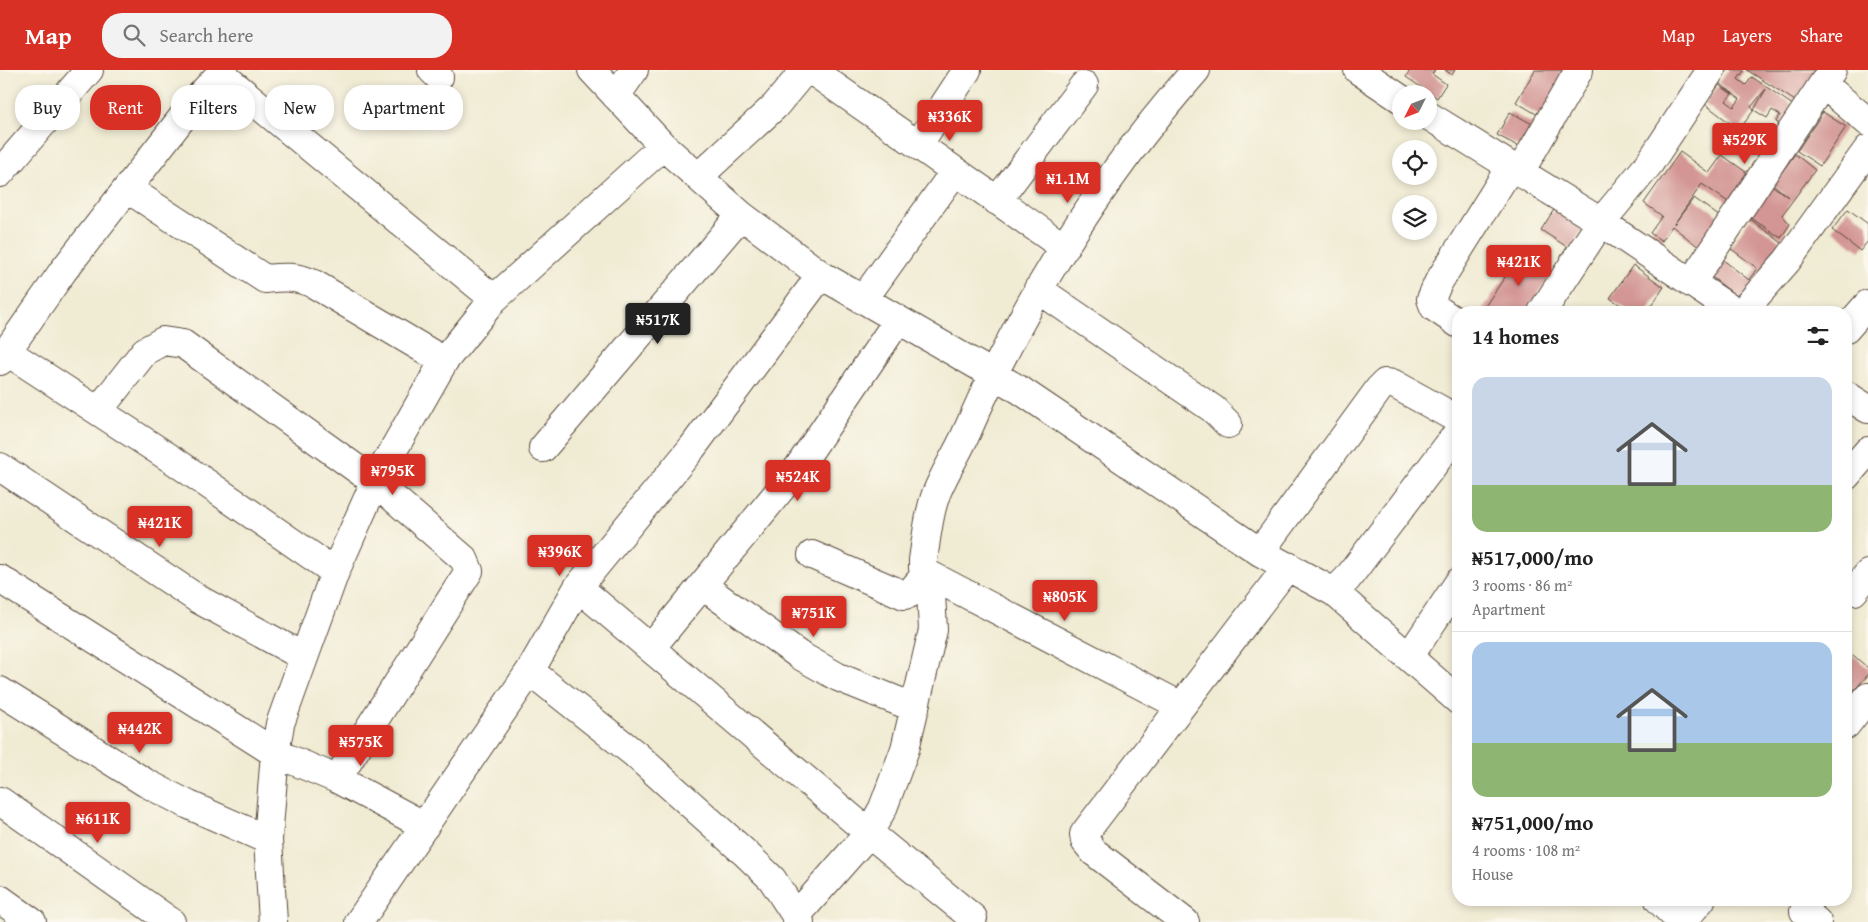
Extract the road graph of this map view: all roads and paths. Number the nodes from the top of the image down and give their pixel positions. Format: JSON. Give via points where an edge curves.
{"nodes":[{"id":1,"x":89,"y":70,"type":"edge"},
{"id":2,"x":592,"y":70,"type":"edge"},
{"id":3,"x":634,"y":70,"type":"edge"},
{"id":4,"x":805,"y":70,"type":"edge"},
{"id":5,"x":811,"y":70,"type":"edge"},
{"id":6,"x":967,"y":70,"type":"edge"},
{"id":7,"x":1196,"y":70,"type":"edge"},
{"id":8,"x":1358,"y":70,"type":"edge"},
{"id":9,"x":1579,"y":70,"type":"edge"},
{"id":10,"x":1711,"y":70,"type":"edge"},
{"id":11,"x":222,"y":72,"type":"edge"},
{"id":12,"x":1828,"y":77,"type":"edge"},
{"id":13,"x":1084,"y":85,"type":"dead end"},
{"id":14,"x":1392,"y":92,"type":"edge"},
{"id":15,"x":616,"y":96,"type":"junction"},
{"id":16,"x":1438,"y":121,"type":"edge"},
{"id":17,"x":1868,"y":122,"type":"edge"},
{"id":18,"x":918,"y":145,"type":"junction"},
{"id":19,"x":663,"y":146,"type":"junction"},
{"id":20,"x":1868,"y":149,"type":"edge"},
{"id":21,"x":1516,"y":169,"type":"junction"},
{"id":22,"x":954,"y":171,"type":"junction"},
{"id":23,"x":0,"y":173,"type":"edge"},
{"id":24,"x":698,"y":177,"type":"junction"},
{"id":25,"x":128,"y":189,"type":"junction"},
{"id":26,"x":998,"y":201,"type":"junction"},
{"id":27,"x":741,"y":215,"type":"junction"},
{"id":28,"x":1601,"y":222,"type":"junction"},
{"id":29,"x":1065,"y":248,"type":"junction"},
{"id":30,"x":821,"y":276,"type":"junction"},
{"id":31,"x":1691,"y":283,"type":"junction"},
{"id":32,"x":1038,"y":289,"type":"junction"},
{"id":33,"x":494,"y":299,"type":"junction"},
{"id":34,"x":863,"y":300,"type":"junction"},
{"id":35,"x":1868,"y":304,"type":"edge"},
{"id":36,"x":1546,"y":306,"type":"edge"},
{"id":37,"x":1726,"y":306,"type":"edge"},
{"id":38,"x":1747,"y":306,"type":"edge"},
{"id":39,"x":1452,"y":319,"type":"edge"},
{"id":40,"x":898,"y":320,"type":"junction"},
{"id":41,"x":1852,"y":322,"type":"edge"},
{"id":42,"x":3,"y":356,"type":"edge"},
{"id":43,"x":444,"y":361,"type":"junction"},
{"id":44,"x":992,"y":374,"type":"junction"},
{"id":45,"x":1852,"y":399,"type":"edge"},
{"id":46,"x":1868,"y":409,"type":"edge"},
{"id":47,"x":98,"y":411,"type":"junction"},
{"id":48,"x":1452,"y":416,"type":"edge"},
{"id":49,"x":1228,"y":424,"type":"dead end"},
{"id":50,"x":1452,"y":439,"type":"edge"},
{"id":51,"x":543,"y":448,"type":"dead end"},
{"id":52,"x":1868,"y":451,"type":"edge"},
{"id":53,"x":0,"y":467,"type":"edge"},
{"id":54,"x":1852,"y":469,"type":"edge"},
{"id":55,"x":376,"y":482,"type":"junction"},
{"id":56,"x":1260,"y":552,"type":"junction"},
{"id":57,"x":812,"y":555,"type":"dead end"},
{"id":58,"x":1288,"y":566,"type":"junction"},
{"id":59,"x":336,"y":572,"type":"junction"},
{"id":60,"x":1868,"y":574,"type":"edge"},
{"id":61,"x":0,"y":579,"type":"edge"},
{"id":62,"x":931,"y":581,"type":"junction"},
{"id":63,"x":703,"y":586,"type":"junction"},
{"id":64,"x":578,"y":587,"type":"junction"},
{"id":65,"x":1852,"y":590,"type":"edge"},
{"id":66,"x":1334,"y":592,"type":"junction"},
{"id":67,"x":1452,"y":592,"type":"edge"},
{"id":68,"x":651,"y":648,"type":"junction"},
{"id":69,"x":304,"y":657,"type":"junction"},
{"id":70,"x":1409,"y":657,"type":"junction"},
{"id":71,"x":530,"y":671,"type":"junction"},
{"id":72,"x":0,"y":691,"type":"edge"},
{"id":73,"x":1452,"y":695,"type":"edge"},
{"id":74,"x":1868,"y":697,"type":"edge"},
{"id":75,"x":1181,"y":706,"type":"junction"},
{"id":76,"x":915,"y":708,"type":"junction"},
{"id":77,"x":1852,"y":715,"type":"edge"},
{"id":78,"x":275,"y":753,"type":"junction"},
{"id":79,"x":337,"y":779,"type":"junction"},
{"id":80,"x":0,"y":801,"type":"edge"},
{"id":81,"x":426,"y":826,"type":"junction"},
{"id":82,"x":869,"y":833,"type":"junction"},
{"id":83,"x":268,"y":840,"type":"junction"},
{"id":84,"x":0,"y":899,"type":"edge"},
{"id":85,"x":1665,"y":906,"type":"edge"},
{"id":86,"x":1696,"y":906,"type":"edge"},
{"id":87,"x":973,"y":918,"type":"dead end"},
{"id":88,"x":798,"y":919,"type":"edge"},
{"id":89,"x":32,"y":922,"type":"edge"},
{"id":90,"x":171,"y":922,"type":"edge"},
{"id":91,"x":273,"y":922,"type":"edge"},
{"id":92,"x":359,"y":922,"type":"edge"},
{"id":93,"x":1184,"y":922,"type":"edge"},
{"id":94,"x":1681,"y":922,"type":"edge"}],
"edges":[{"from":1,"to":23,"type":"street"},
{"from":2,"to":15,"type":"street"},
{"from":3,"to":15,"type":"street"},
{"from":4,"to":24,"type":"street","via":[[775,106]]},
{"from":5,"to":18,"type":"street"},
{"from":6,"to":18,"type":"street"},
{"from":7,"to":29,"type":"street","via":[[1157,114]]},
{"from":8,"to":14,"type":"street"},
{"from":9,"to":21,"type":"street"},
{"from":10,"to":28,"type":"street","via":[[1649,164]]},
{"from":11,"to":25,"type":"street","via":[[196,100]]},
{"from":11,"to":33,"type":"street"},
{"from":12,"to":17,"type":"street"},
{"from":12,"to":31,"type":"street"},
{"from":13,"to":26,"type":"street"},
{"from":15,"to":19,"type":"street"},
{"from":16,"to":21,"type":"street"},
{"from":18,"to":22,"type":"street"},
{"from":19,"to":24,"type":"street"},
{"from":19,"to":33,"type":"street"},
{"from":20,"to":38,"type":"street","via":[[1787,261]]},
{"from":21,"to":28,"type":"street"},
{"from":21,"to":39,"type":"street","via":[[1438,283],[1431,299],[1434,307]]},
{"from":22,"to":26,"type":"street"},
{"from":22,"to":34,"type":"street"},
{"from":24,"to":27,"type":"street"},
{"from":25,"to":42,"type":"street","via":[[63,271]]},
{"from":25,"to":43,"type":"street","via":[[265,279],[300,277]]},
{"from":26,"to":29,"type":"street"},
{"from":27,"to":30,"type":"street"},
{"from":27,"to":51,"type":"street"},
{"from":28,"to":31,"type":"street"},
{"from":28,"to":36,"type":"street"},
{"from":29,"to":32,"type":"street"},
{"from":30,"to":34,"type":"street"},
{"from":30,"to":64,"type":"street","via":[[692,448]]},
{"from":31,"to":37,"type":"street"},
{"from":32,"to":44,"type":"street"},
{"from":32,"to":49,"type":"street","via":[[1213,409]]},
{"from":33,"to":43,"type":"street"},
{"from":34,"to":40,"type":"street"},
{"from":35,"to":41,"type":"street"},
{"from":40,"to":44,"type":"street"},
{"from":40,"to":63,"type":"street","via":[[798,468]]},
{"from":42,"to":47,"type":"street"},
{"from":43,"to":55,"type":"street"},
{"from":44,"to":56,"type":"street"},
{"from":44,"to":62,"type":"street","via":[[934,500],[923,560]]},
{"from":45,"to":46,"type":"street"},
{"from":47,"to":55,"type":"street","via":[[145,352],[163,340],[183,344]]},
{"from":47,"to":59,"type":"street"},
{"from":48,"to":56,"type":"street","via":[[1394,384],[1385,383]]},
{"from":50,"to":66,"type":"street"},
{"from":52,"to":54,"type":"street"},
{"from":53,"to":69,"type":"street","via":[[198,599]]},
{"from":55,"to":59,"type":"street"},
{"from":55,"to":79,"type":"street","via":[[464,559],[469,571]]},
{"from":56,"to":58,"type":"street"},
{"from":57,"to":62,"type":"street","via":[[904,595],[909,594],[920,581]]},
{"from":58,"to":66,"type":"street"},
{"from":58,"to":75,"type":"street"},
{"from":59,"to":69,"type":"street"},
{"from":60,"to":65,"type":"street"},
{"from":61,"to":78,"type":"street"},
{"from":62,"to":75,"type":"street"},
{"from":62,"to":76,"type":"street","via":[[932,630]]},
{"from":63,"to":68,"type":"street"},
{"from":63,"to":76,"type":"street","via":[[799,655],[838,677]]},
{"from":64,"to":68,"type":"street"},
{"from":64,"to":71,"type":"street"},
{"from":66,"to":70,"type":"street"},
{"from":67,"to":70,"type":"street"},
{"from":68,"to":82,"type":"street"},
{"from":69,"to":78,"type":"street","via":[[280,724]]},
{"from":70,"to":73,"type":"street"},
{"from":71,"to":81,"type":"street"},
{"from":71,"to":88,"type":"street","via":[[635,754],[744,852],[772,879]]},
{"from":72,"to":83,"type":"street","via":[[146,783]]},
{"from":74,"to":77,"type":"street"},
{"from":75,"to":93,"type":"street","via":[[1084,834],[1085,841],[1094,852]]},
{"from":76,"to":82,"type":"street","via":[[899,766],[883,808]]},
{"from":78,"to":79,"type":"street"},
{"from":78,"to":83,"type":"street"},
{"from":79,"to":81,"type":"street"},
{"from":80,"to":90,"type":"street"},
{"from":81,"to":92,"type":"street"},
{"from":82,"to":87,"type":"street"},
{"from":82,"to":88,"type":"street"},
{"from":83,"to":91,"type":"street"},
{"from":84,"to":89,"type":"street"},
{"from":85,"to":94,"type":"street"},
{"from":86,"to":94,"type":"street"}]}
